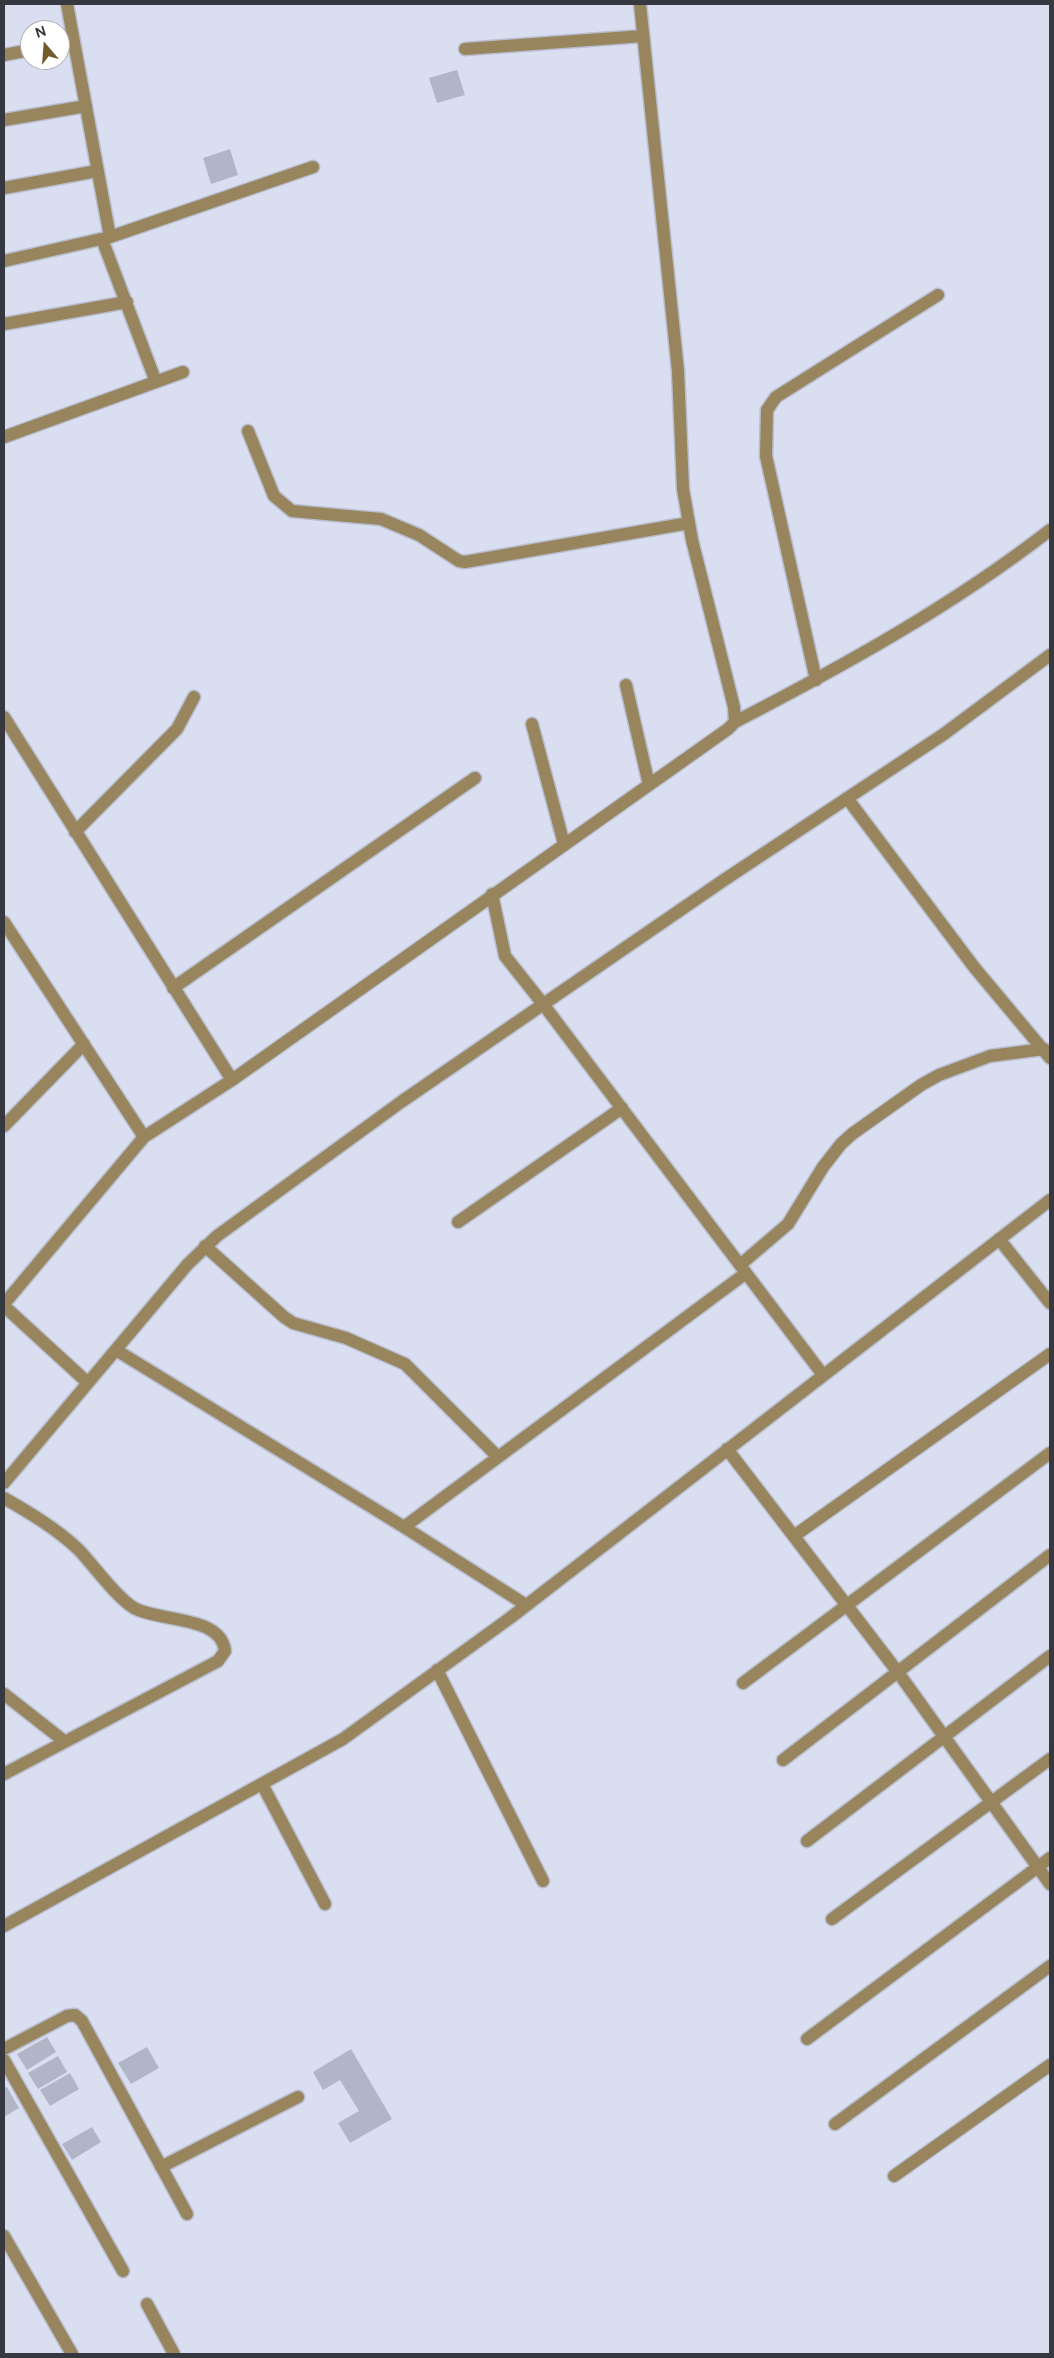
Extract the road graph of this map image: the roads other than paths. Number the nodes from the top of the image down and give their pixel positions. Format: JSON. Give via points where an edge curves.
{"nodes":[{"id":1,"x":67,"y":4,"type":"edge"},
{"id":2,"x":640,"y":4,"type":"edge"},
{"id":3,"x":643,"y":36,"type":"junction"},
{"id":4,"x":74,"y":43,"type":"junction"},
{"id":5,"x":70,"y":44,"type":"edge"},
{"id":6,"x":466,"y":50,"type":"dead end"},
{"id":7,"x":20,"y":52,"type":"edge"},
{"id":8,"x":4,"y":55,"type":"edge"},
{"id":9,"x":86,"y":106,"type":"junction"},
{"id":10,"x":4,"y":120,"type":"edge"},
{"id":11,"x":314,"y":167,"type":"dead end"},
{"id":12,"x":97,"y":171,"type":"junction"},
{"id":13,"x":4,"y":188,"type":"edge"},
{"id":14,"x":106,"y":238,"type":"junction"},
{"id":15,"x":4,"y":261,"type":"edge"},
{"id":16,"x":938,"y":295,"type":"dead end"},
{"id":17,"x":127,"y":302,"type":"junction"},
{"id":18,"x":4,"y":324,"type":"edge"},
{"id":19,"x":183,"y":372,"type":"dead end"},
{"id":20,"x":156,"y":382,"type":"junction"},
{"id":21,"x":248,"y":431,"type":"dead end"},
{"id":22,"x":4,"y":437,"type":"edge"},
{"id":23,"x":689,"y":524,"type":"junction"},
{"id":24,"x":1050,"y":530,"type":"edge"},
{"id":25,"x":1050,"y":655,"type":"edge"},
{"id":26,"x":816,"y":680,"type":"junction"},
{"id":27,"x":626,"y":685,"type":"dead end"},
{"id":28,"x":194,"y":697,"type":"dead end"},
{"id":29,"x":4,"y":718,"type":"edge"},
{"id":30,"x":735,"y":722,"type":"junction"},
{"id":31,"x":532,"y":724,"type":"dead end"},
{"id":32,"x":475,"y":778,"type":"dead end"},
{"id":33,"x":649,"y":785,"type":"junction"},
{"id":34,"x":847,"y":798,"type":"junction"},
{"id":35,"x":75,"y":832,"type":"junction"},
{"id":36,"x":564,"y":844,"type":"junction"},
{"id":37,"x":492,"y":894,"type":"junction"},
{"id":38,"x":4,"y":922,"type":"edge"},
{"id":39,"x":173,"y":988,"type":"junction"},
{"id":40,"x":543,"y":1004,"type":"junction"},
{"id":41,"x":84,"y":1044,"type":"junction"},
{"id":42,"x":1047,"y":1054,"type":"edge"},
{"id":43,"x":232,"y":1080,"type":"junction"},
{"id":44,"x":622,"y":1108,"type":"junction"},
{"id":45,"x":4,"y":1126,"type":"edge"},
{"id":46,"x":144,"y":1137,"type":"junction"},
{"id":47,"x":1050,"y":1200,"type":"edge"},
{"id":48,"x":458,"y":1222,"type":"dead end"},
{"id":49,"x":999,"y":1239,"type":"junction"},
{"id":50,"x":205,"y":1246,"type":"junction"},
{"id":51,"x":743,"y":1269,"type":"junction"},
{"id":52,"x":1050,"y":1303,"type":"edge"},
{"id":53,"x":4,"y":1305,"type":"edge"},
{"id":54,"x":116,"y":1350,"type":"junction"},
{"id":55,"x":1050,"y":1354,"type":"edge"},
{"id":56,"x":823,"y":1375,"type":"junction"},
{"id":57,"x":88,"y":1383,"type":"junction"},
{"id":58,"x":727,"y":1450,"type":"junction"},
{"id":59,"x":1050,"y":1453,"type":"edge"},
{"id":60,"x":498,"y":1457,"type":"junction"},
{"id":61,"x":4,"y":1483,"type":"edge"},
{"id":62,"x":4,"y":1498,"type":"edge"},
{"id":63,"x":404,"y":1527,"type":"junction"},
{"id":64,"x":794,"y":1536,"type":"junction"},
{"id":65,"x":1050,"y":1556,"type":"edge"},
{"id":66,"x":526,"y":1605,"type":"junction"},
{"id":67,"x":848,"y":1605,"type":"junction"},
{"id":68,"x":1050,"y":1656,"type":"edge"},
{"id":69,"x":438,"y":1670,"type":"junction"},
{"id":70,"x":897,"y":1671,"type":"junction"},
{"id":71,"x":743,"y":1683,"type":"dead end"},
{"id":72,"x":4,"y":1694,"type":"edge"},
{"id":73,"x":945,"y":1738,"type":"junction"},
{"id":74,"x":64,"y":1741,"type":"junction"},
{"id":75,"x":1050,"y":1759,"type":"edge"},
{"id":76,"x":783,"y":1760,"type":"dead end"},
{"id":77,"x":4,"y":1774,"type":"edge"},
{"id":78,"x":262,"y":1784,"type":"junction"},
{"id":79,"x":992,"y":1803,"type":"junction"},
{"id":80,"x":807,"y":1841,"type":"dead end"},
{"id":81,"x":1050,"y":1858,"type":"edge"},
{"id":82,"x":1038,"y":1867,"type":"junction"},
{"id":83,"x":542,"y":1881,"type":"dead end"},
{"id":84,"x":1050,"y":1884,"type":"edge"},
{"id":85,"x":325,"y":1904,"type":"dead end"},
{"id":86,"x":832,"y":1919,"type":"dead end"},
{"id":87,"x":4,"y":1926,"type":"edge"},
{"id":88,"x":1050,"y":1966,"type":"edge"},
{"id":89,"x":807,"y":2038,"type":"dead end"},
{"id":90,"x":4,"y":2049,"type":"edge"},
{"id":91,"x":4,"y":2060,"type":"edge"},
{"id":92,"x":1050,"y":2065,"type":"edge"},
{"id":93,"x":298,"y":2097,"type":"dead end"},
{"id":94,"x":835,"y":2124,"type":"dead end"},
{"id":95,"x":161,"y":2167,"type":"junction"},
{"id":96,"x":894,"y":2176,"type":"dead end"},
{"id":97,"x":187,"y":2214,"type":"dead end"},
{"id":98,"x":4,"y":2236,"type":"edge"},
{"id":99,"x":123,"y":2271,"type":"dead end"},
{"id":100,"x":147,"y":2304,"type":"dead end"},
{"id":101,"x":72,"y":2354,"type":"edge"},
{"id":102,"x":174,"y":2354,"type":"edge"}],
"edges":[{"from":1,"to":4,"type":"street"},
{"from":2,"to":3,"type":"street"},
{"from":3,"to":6,"type":"street"},
{"from":3,"to":23,"type":"street","via":[[669,272],[680,391],[683,489]]},
{"from":4,"to":5,"type":"street"},
{"from":4,"to":9,"type":"street"},
{"from":7,"to":8,"type":"street"},
{"from":9,"to":10,"type":"street"},
{"from":9,"to":12,"type":"street"},
{"from":11,"to":14,"type":"street"},
{"from":12,"to":13,"type":"street"},
{"from":12,"to":14,"type":"street"},
{"from":14,"to":15,"type":"street"},
{"from":14,"to":17,"type":"street"},
{"from":16,"to":26,"type":"street","via":[[776,397],[767,410],[766,456]]},
{"from":17,"to":18,"type":"street"},
{"from":17,"to":20,"type":"street"},
{"from":19,"to":20,"type":"street"},
{"from":20,"to":22,"type":"street"},
{"from":21,"to":23,"type":"street","via":[[272,492],[292,511],[381,519],[410,531],[464,562]]},
{"from":23,"to":30,"type":"street"},
{"from":24,"to":26,"type":"street","via":[[962,594]]},
{"from":25,"to":34,"type":"street","via":[[944,734]]},
{"from":26,"to":30,"type":"street"},
{"from":27,"to":33,"type":"street"},
{"from":28,"to":35,"type":"street","via":[[177,729]]},
{"from":29,"to":35,"type":"street"},
{"from":30,"to":33,"type":"street"},
{"from":31,"to":36,"type":"street"},
{"from":32,"to":39,"type":"street"},
{"from":33,"to":36,"type":"street"},
{"from":34,"to":40,"type":"street"},
{"from":34,"to":42,"type":"street","via":[[974,967]]},
{"from":35,"to":39,"type":"street"},
{"from":36,"to":37,"type":"street"},
{"from":37,"to":40,"type":"street","via":[[505,956]]},
{"from":37,"to":43,"type":"street"},
{"from":38,"to":41,"type":"street"},
{"from":39,"to":43,"type":"street"},
{"from":40,"to":44,"type":"street"},
{"from":40,"to":50,"type":"street","via":[[401,1102]]},
{"from":41,"to":45,"type":"street"},
{"from":41,"to":46,"type":"street"},
{"from":42,"to":51,"type":"street","via":[[990,1056],[921,1085],[841,1144],[814,1180],[788,1224]]},
{"from":43,"to":46,"type":"street"},
{"from":44,"to":48,"type":"street"},
{"from":44,"to":51,"type":"street"},
{"from":46,"to":53,"type":"street"},
{"from":47,"to":49,"type":"street"},
{"from":49,"to":52,"type":"street"},
{"from":49,"to":56,"type":"street"},
{"from":50,"to":54,"type":"street"},
{"from":50,"to":60,"type":"street","via":[[284,1317],[346,1338],[405,1364]]},
{"from":51,"to":56,"type":"street"},
{"from":51,"to":60,"type":"street"},
{"from":53,"to":57,"type":"street"},
{"from":54,"to":57,"type":"street"},
{"from":54,"to":63,"type":"street"},
{"from":55,"to":64,"type":"street"},
{"from":56,"to":58,"type":"street"},
{"from":57,"to":61,"type":"street"},
{"from":58,"to":64,"type":"street"},
{"from":58,"to":66,"type":"street"},
{"from":59,"to":67,"type":"street"},
{"from":60,"to":63,"type":"street"},
{"from":62,"to":74,"type":"street","via":[[40,1519],[70,1543],[135,1608],[208,1628],[224,1644],[225,1651],[218,1662]]},
{"from":63,"to":66,"type":"street"},
{"from":64,"to":67,"type":"street"},
{"from":65,"to":70,"type":"street"},
{"from":66,"to":69,"type":"street"},
{"from":67,"to":70,"type":"street"},
{"from":67,"to":71,"type":"street"},
{"from":68,"to":73,"type":"street"},
{"from":69,"to":78,"type":"street","via":[[343,1739]]},
{"from":69,"to":83,"type":"street"},
{"from":70,"to":73,"type":"street"},
{"from":70,"to":76,"type":"street"},
{"from":72,"to":74,"type":"street"},
{"from":73,"to":79,"type":"street"},
{"from":73,"to":80,"type":"street"},
{"from":74,"to":77,"type":"street"},
{"from":75,"to":79,"type":"street"},
{"from":78,"to":85,"type":"street"},
{"from":78,"to":87,"type":"street"},
{"from":79,"to":82,"type":"street"},
{"from":79,"to":86,"type":"street"},
{"from":81,"to":82,"type":"street"},
{"from":82,"to":84,"type":"street"},
{"from":82,"to":89,"type":"street"},
{"from":88,"to":94,"type":"street"},
{"from":90,"to":95,"type":"street","via":[[67,2016],[75,2016],[82,2021]]},
{"from":91,"to":99,"type":"street"},
{"from":92,"to":96,"type":"street"},
{"from":93,"to":95,"type":"street"},
{"from":95,"to":97,"type":"street"},
{"from":98,"to":101,"type":"street"},
{"from":100,"to":102,"type":"street"}]}
